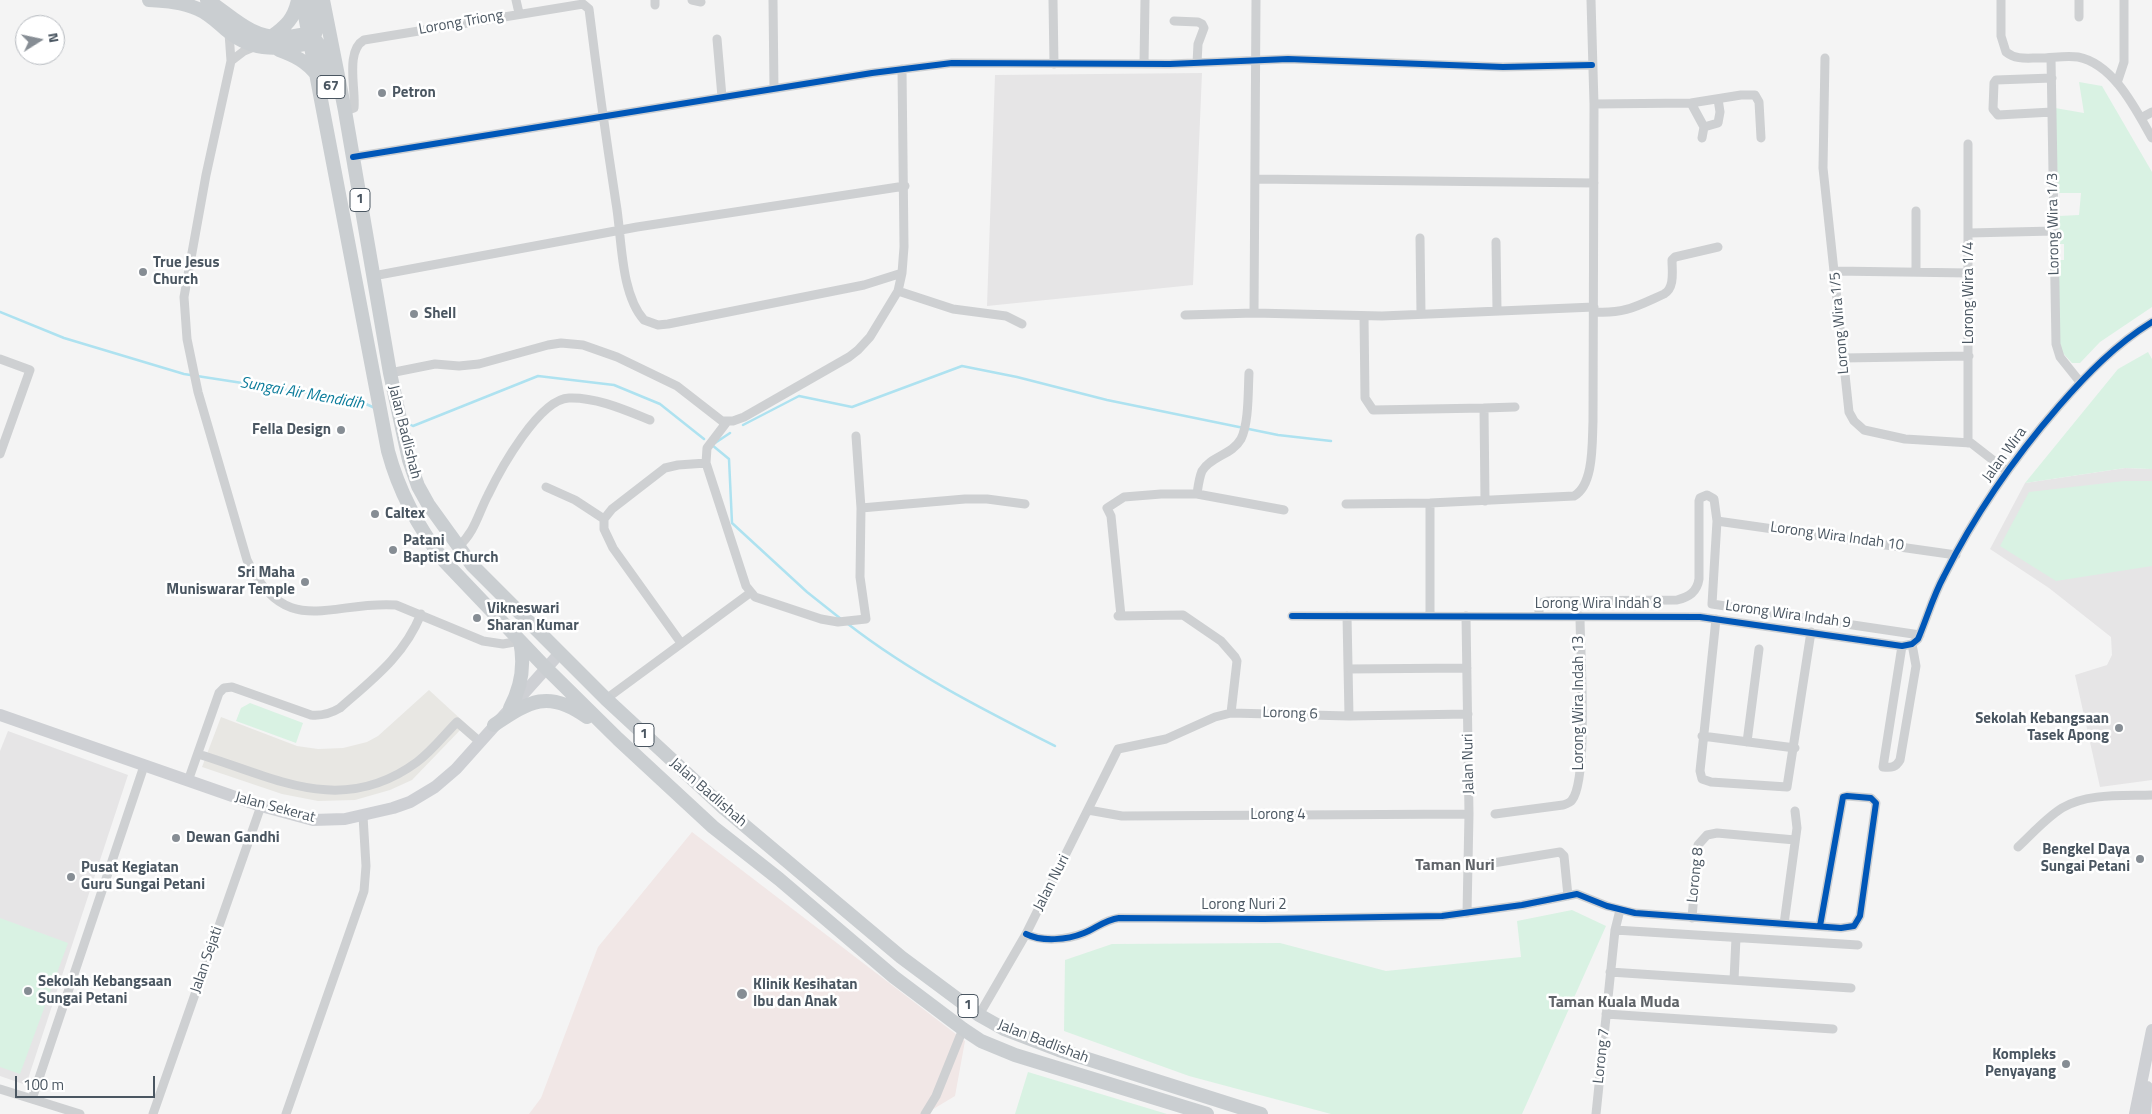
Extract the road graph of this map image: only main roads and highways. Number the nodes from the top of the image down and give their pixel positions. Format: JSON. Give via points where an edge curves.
{"nodes":[{"id":1,"x":149,"y":0,"type":"edge"},
{"id":2,"x":207,"y":0,"type":"edge"},
{"id":3,"x":298,"y":0,"type":"edge"},
{"id":4,"x":302,"y":0,"type":"edge"},
{"id":5,"x":314,"y":0,"type":"edge"},
{"id":6,"x":323,"y":0,"type":"edge"},
{"id":7,"x":311,"y":38,"type":"junction"},
{"id":8,"x":274,"y":43,"type":"junction"},
{"id":9,"x":318,"y":77,"type":"junction"},
{"id":10,"x":349,"y":136,"type":"junction"},
{"id":11,"x":520,"y":641,"type":"junction"},
{"id":12,"x":510,"y":708,"type":"road end"},
{"id":13,"x":494,"y":725,"type":"road end"},
{"id":14,"x":618,"y":739,"type":"junction"},
{"id":15,"x":1207,"y":1114,"type":"edge"},
{"id":16,"x":1261,"y":1114,"type":"edge"}],
"edges":[{"from":1,"to":8,"type":"main road","via":[[175,2],[200,9],[229,33],[257,46]]},
{"from":2,"to":8,"type":"main road","via":[[249,30]]},
{"from":3,"to":8,"type":"main road","via":[[293,18]]},
{"from":4,"to":7,"type":"main road","name":"Jalan Badlishah","number":"1"},
{"from":5,"to":7,"type":"main road","via":[[318,21]]},
{"from":6,"to":10,"type":"main road","name":"Jalan Badlishah","number":"1"},
{"from":7,"to":8,"type":"main road"},
{"from":7,"to":9,"type":"main road","name":"Jalan Badlishah","number":"1"},
{"from":7,"to":10,"type":"main road","number":"67","via":[[325,57],[338,119]]},
{"from":8,"to":9,"type":"main road","via":[[310,66]]},
{"from":9,"to":11,"type":"main road","name":"Jalan Badlishah","number":"1","via":[[381,420],[397,480],[410,510],[432,545],[460,580]]},
{"from":10,"to":16,"type":"main road","name":"Jalan Badlishah","number":"1","via":[[408,460],[418,486],[441,525],[484,577],[606,700],[727,811],[901,957],[979,1015],[1004,1029],[1059,1050]]},
{"from":11,"to":12,"type":"main road","via":[[523,660],[521,680]]},
{"from":11,"to":14,"type":"main road","name":"Jalan Badlishah","number":"1"},
{"from":13,"to":14,"type":"main road","via":[[516,710],[548,700],[575,708]]},
{"from":14,"to":15,"type":"main road","name":"Jalan Badlishah","number":"1","via":[[713,827],[963,1030],[1015,1055]]}]}
